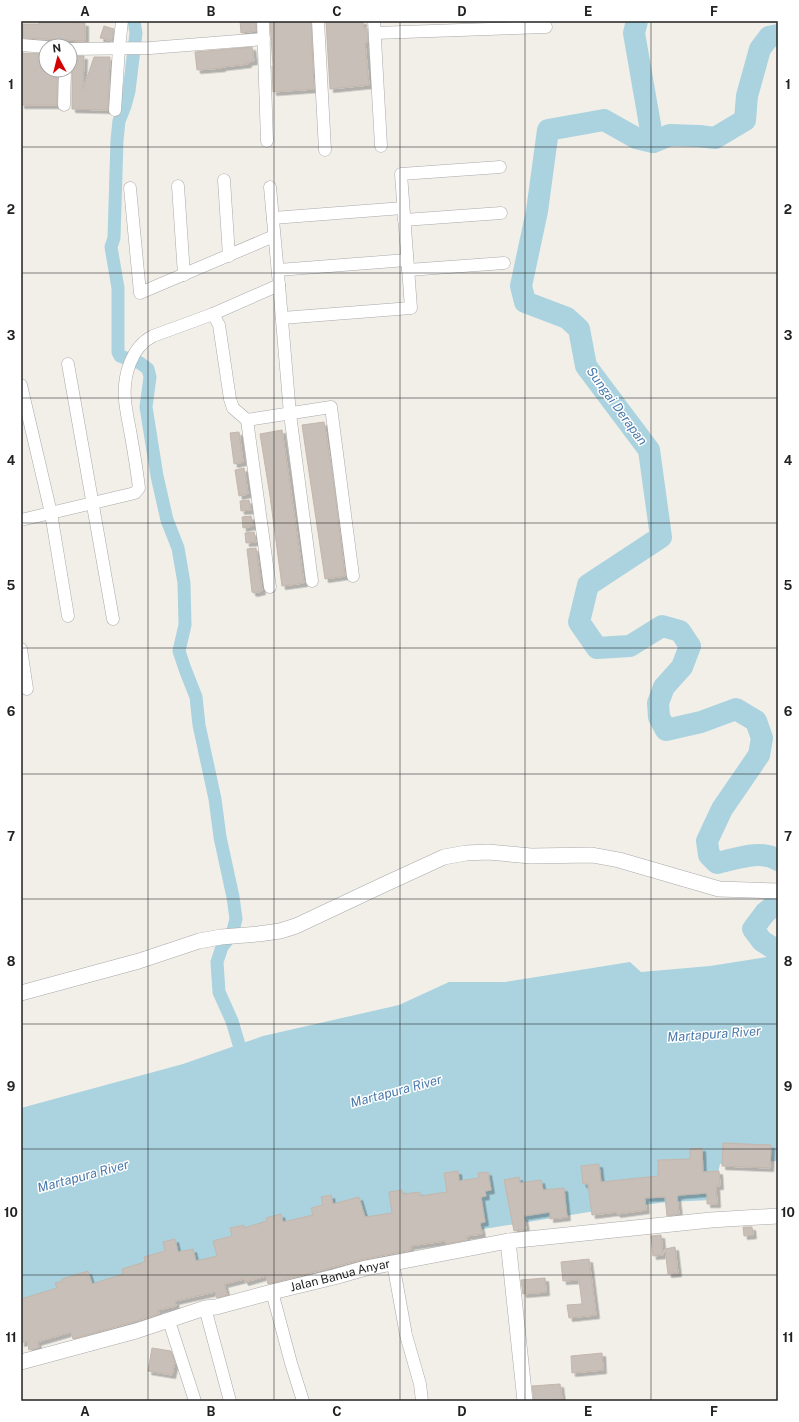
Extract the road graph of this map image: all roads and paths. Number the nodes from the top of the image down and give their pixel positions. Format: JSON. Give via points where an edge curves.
{"nodes":[{"id":1,"x":122,"y":21,"type":"edge"},
{"id":2,"x":263,"y":21,"type":"edge"},
{"id":3,"x":318,"y":21,"type":"edge"},
{"id":4,"x":374,"y":27,"type":"edge"},
{"id":5,"x":546,"y":28,"type":"dead end"},
{"id":6,"x":264,"y":39,"type":"junction"},
{"id":7,"x":21,"y":45,"type":"edge"},
{"id":8,"x":38,"y":46,"type":"edge"},
{"id":9,"x":125,"y":48,"type":"junction"},
{"id":10,"x":78,"y":49,"type":"edge"},
{"id":11,"x":65,"y":78,"type":"edge"},
{"id":12,"x":64,"y":105,"type":"dead end"},
{"id":13,"x":115,"y":110,"type":"dead end"},
{"id":14,"x":267,"y":141,"type":"dead end"},
{"id":15,"x":381,"y":146,"type":"dead end"},
{"id":16,"x":325,"y":150,"type":"dead end"},
{"id":17,"x":500,"y":167,"type":"dead end"},
{"id":18,"x":224,"y":180,"type":"dead end"},
{"id":19,"x":178,"y":186,"type":"dead end"},
{"id":20,"x":270,"y":187,"type":"dead end"},
{"id":21,"x":130,"y":188,"type":"dead end"},
{"id":22,"x":500,"y":213,"type":"dead end"},
{"id":23,"x":404,"y":214,"type":"junction"},
{"id":24,"x":273,"y":218,"type":"junction"},
{"id":25,"x":274,"y":236,"type":"junction"},
{"id":26,"x":229,"y":256,"type":"junction"},
{"id":27,"x":504,"y":263,"type":"dead end"},
{"id":28,"x":408,"y":265,"type":"junction"},
{"id":29,"x":278,"y":270,"type":"junction"},
{"id":30,"x":184,"y":274,"type":"junction"},
{"id":31,"x":279,"y":285,"type":"junction"},
{"id":32,"x":213,"y":314,"type":"junction"},
{"id":33,"x":282,"y":318,"type":"junction"},
{"id":34,"x":68,"y":364,"type":"dead end"},
{"id":35,"x":21,"y":385,"type":"edge"},
{"id":36,"x":290,"y":414,"type":"junction"},
{"id":37,"x":248,"y":420,"type":"junction"},
{"id":38,"x":93,"y":503,"type":"junction"},
{"id":39,"x":51,"y":513,"type":"junction"},
{"id":40,"x":21,"y":520,"type":"edge"},
{"id":41,"x":353,"y":576,"type":"dead end"},
{"id":42,"x":312,"y":581,"type":"dead end"},
{"id":43,"x":270,"y":587,"type":"dead end"},
{"id":44,"x":68,"y":616,"type":"dead end"},
{"id":45,"x":113,"y":618,"type":"dead end"},
{"id":46,"x":21,"y":649,"type":"edge"},
{"id":47,"x":27,"y":689,"type":"dead end"},
{"id":48,"x":774,"y":891,"type":"edge"},
{"id":49,"x":21,"y":993,"type":"edge"},
{"id":50,"x":778,"y":1216,"type":"edge"},
{"id":51,"x":508,"y":1241,"type":"junction"},
{"id":52,"x":393,"y":1263,"type":"junction"},
{"id":53,"x":272,"y":1292,"type":"junction"},
{"id":54,"x":206,"y":1308,"type":"junction"},
{"id":55,"x":169,"y":1321,"type":"junction"},
{"id":56,"x":21,"y":1362,"type":"edge"},
{"id":57,"x":195,"y":1401,"type":"edge"},
{"id":58,"x":230,"y":1401,"type":"edge"},
{"id":59,"x":303,"y":1401,"type":"edge"},
{"id":60,"x":422,"y":1401,"type":"edge"},
{"id":61,"x":525,"y":1401,"type":"edge"}],
"edges":[{"from":1,"to":9,"type":"street"},
{"from":2,"to":6,"type":"street"},
{"from":3,"to":16,"type":"street"},
{"from":4,"to":5,"type":"street"},
{"from":4,"to":15,"type":"street"},
{"from":6,"to":9,"type":"street"},
{"from":6,"to":14,"type":"street"},
{"from":7,"to":8,"type":"street"},
{"from":9,"to":10,"type":"street"},
{"from":9,"to":13,"type":"street"},
{"from":11,"to":12,"type":"street"},
{"from":17,"to":23,"type":"street","via":[[400,174]]},
{"from":18,"to":26,"type":"street"},
{"from":19,"to":30,"type":"street"},
{"from":20,"to":24,"type":"street"},
{"from":21,"to":30,"type":"street","via":[[140,293]]},
{"from":22,"to":23,"type":"street"},
{"from":23,"to":24,"type":"street"},
{"from":23,"to":28,"type":"street"},
{"from":24,"to":25,"type":"street"},
{"from":25,"to":26,"type":"street"},
{"from":25,"to":29,"type":"street"},
{"from":26,"to":30,"type":"street"},
{"from":27,"to":28,"type":"street"},
{"from":28,"to":29,"type":"street"},
{"from":28,"to":33,"type":"street","via":[[411,308]]},
{"from":29,"to":31,"type":"street"},
{"from":31,"to":32,"type":"street"},
{"from":31,"to":33,"type":"street"},
{"from":32,"to":37,"type":"street","via":[[219,325],[230,399],[233,408]]},
{"from":32,"to":38,"type":"street","via":[[146,339],[133,355],[126,379],[125,399],[140,488],[136,494]]},
{"from":33,"to":36,"type":"street"},
{"from":34,"to":38,"type":"street"},
{"from":35,"to":39,"type":"street"},
{"from":36,"to":37,"type":"street"},
{"from":36,"to":41,"type":"street","via":[[331,407]]},
{"from":36,"to":42,"type":"street"},
{"from":37,"to":43,"type":"street"},
{"from":38,"to":39,"type":"street"},
{"from":38,"to":45,"type":"street"},
{"from":39,"to":40,"type":"street"},
{"from":39,"to":44,"type":"street"},
{"from":46,"to":47,"type":"street"},
{"from":48,"to":49,"type":"street","via":[[719,889],[619,860],[592,855],[466,853],[444,857],[296,926],[258,934],[199,941],[145,959]]},
{"from":50,"to":51,"type":"street","name":"Jalan Banua Anyar","via":[[711,1220]]},
{"from":51,"to":52,"type":"street","name":"Jalan Banua Anyar"},
{"from":51,"to":61,"type":"street"},
{"from":52,"to":53,"type":"street","name":"Jalan Banua Anyar"},
{"from":52,"to":60,"type":"street","via":[[406,1335],[420,1384]]},
{"from":53,"to":54,"type":"street","name":"Jalan Banua Anyar"},
{"from":53,"to":59,"type":"street"},
{"from":54,"to":55,"type":"street","name":"Jalan Banua Anyar"},
{"from":54,"to":58,"type":"street"},
{"from":55,"to":56,"type":"street","name":"Jalan Banua Anyar"},
{"from":55,"to":57,"type":"street"}]}
